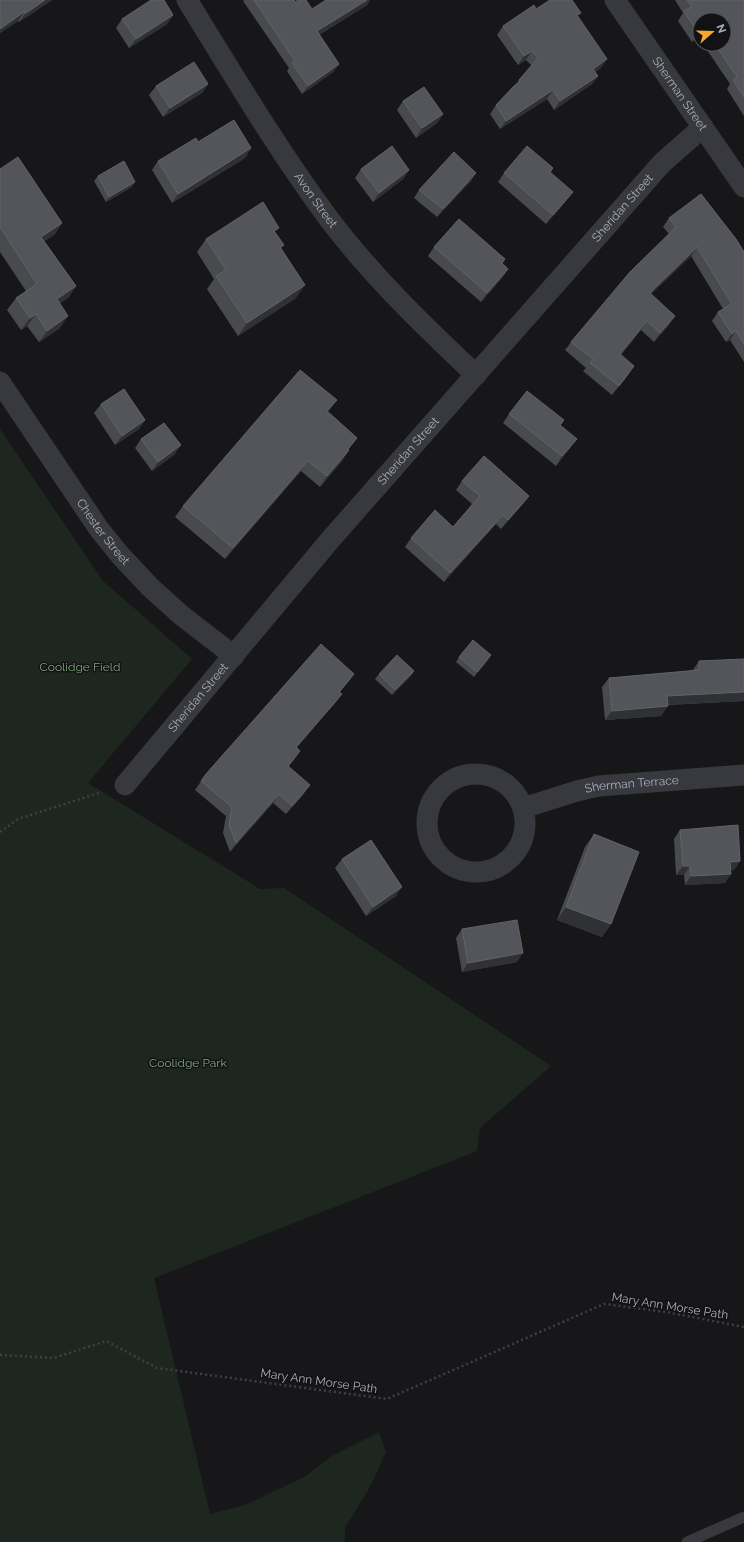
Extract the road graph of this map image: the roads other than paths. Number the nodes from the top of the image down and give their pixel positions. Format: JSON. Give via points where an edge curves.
{"nodes":[{"id":1,"x":187,"y":0,"type":"edge"},
{"id":2,"x":615,"y":0,"type":"edge"},
{"id":3,"x":703,"y":127,"type":"junction"},
{"id":4,"x":744,"y":187,"type":"edge"},
{"id":5,"x":476,"y":375,"type":"junction"},
{"id":6,"x":0,"y":382,"type":"edge"},
{"id":7,"x":234,"y":656,"type":"junction"},
{"id":8,"x":744,"y":775,"type":"edge"},
{"id":9,"x":125,"y":785,"type":"road end"},
{"id":10,"x":523,"y":808,"type":"junction"},
{"id":11,"x":744,"y":1517,"type":"edge"},
{"id":12,"x":687,"y":1542,"type":"edge"}],
"edges":[{"from":1,"to":5,"type":"street","name":"Avon Street","via":[[273,136],[330,219],[388,289]]},
{"from":2,"to":3,"type":"street","name":"Sherman Street"},
{"from":3,"to":4,"type":"street","name":"Sherman Street"},
{"from":3,"to":5,"type":"street","name":"Sheridan Street","via":[[662,163]]},
{"from":5,"to":7,"type":"street","name":"Sheridan Street","via":[[330,540]]},
{"from":6,"to":7,"type":"street","name":"Chester Street","via":[[99,529],[120,555],[181,616]]},
{"from":7,"to":9,"type":"street","name":"Sheridan Street"},
{"from":8,"to":10,"type":"street","name":"Sherman Terrace","via":[[599,786]]},
{"from":10,"to":10,"type":"street","via":[[516,794],[504,782],[486,774],[470,774],[455,779],[434,797],[427,824],[429,837],[442,858],[452,866],[465,871],[482,872],[498,867],[511,858],[518,849],[526,821]]},
{"from":11,"to":12,"type":"lane"}]}
